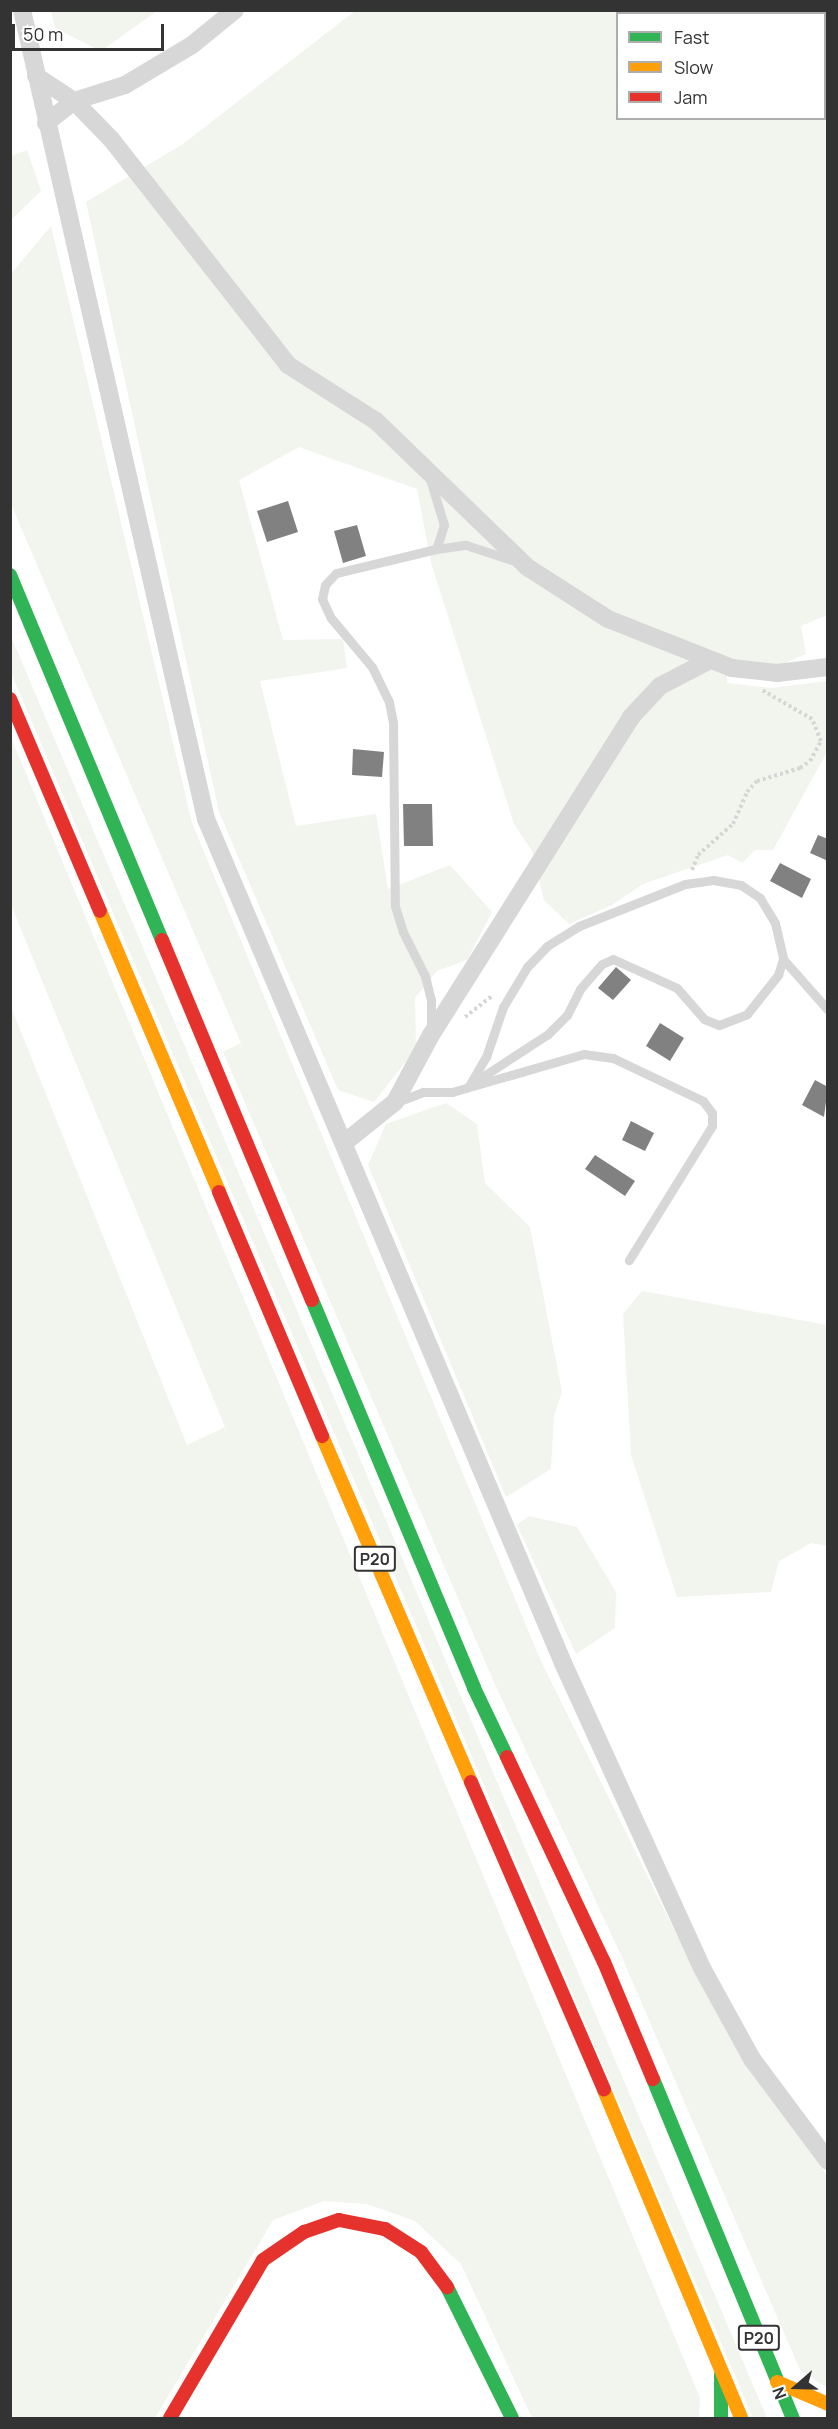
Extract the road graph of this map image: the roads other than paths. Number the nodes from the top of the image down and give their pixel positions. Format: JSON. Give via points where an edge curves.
{"nodes":[{"id":1,"x":22,"y":10,"type":"edge"},
{"id":2,"x":235,"y":10,"type":"edge"},
{"id":3,"x":36,"y":76,"type":"junction"},
{"id":4,"x":74,"y":101,"type":"junction"},
{"id":5,"x":46,"y":123,"type":"junction"},
{"id":6,"x":427,"y":471,"type":"junction"},
{"id":7,"x":436,"y":549,"type":"junction"},
{"id":8,"x":527,"y":567,"type":"junction"},
{"id":9,"x":10,"y":575,"type":"edge"},
{"id":10,"x":710,"y":660,"type":"junction"},
{"id":11,"x":828,"y":666,"type":"edge"},
{"id":12,"x":10,"y":699,"type":"edge"},
{"id":13,"x":783,"y":959,"type":"junction"},
{"id":14,"x":828,"y":1010,"type":"edge"},
{"id":15,"x":431,"y":1035,"type":"junction"},
{"id":16,"x":469,"y":1086,"type":"junction"},
{"id":17,"x":395,"y":1102,"type":"junction"},
{"id":18,"x":344,"y":1143,"type":"junction"},
{"id":19,"x":629,"y":1260,"type":"dead end"},
{"id":20,"x":828,"y":2161,"type":"edge"},
{"id":21,"x":721,"y":2370,"type":"junction"},
{"id":22,"x":777,"y":2382,"type":"junction"},
{"id":23,"x":828,"y":2404,"type":"edge"},
{"id":24,"x":170,"y":2418,"type":"edge"},
{"id":25,"x":512,"y":2418,"type":"edge"},
{"id":26,"x":721,"y":2418,"type":"edge"},
{"id":27,"x":741,"y":2418,"type":"edge"},
{"id":28,"x":793,"y":2418,"type":"edge"}],
"edges":[{"from":1,"to":3,"type":"street"},
{"from":2,"to":4,"type":"street","via":[[192,45],[124,85]]},
{"from":3,"to":4,"type":"street"},
{"from":3,"to":5,"type":"street"},
{"from":4,"to":5,"type":"street"},
{"from":4,"to":6,"type":"street","via":[[111,139],[288,365],[376,421]]},
{"from":5,"to":18,"type":"street","via":[[206,819]]},
{"from":6,"to":7,"type":"lane","via":[[444,525]]},
{"from":6,"to":8,"type":"street"},
{"from":7,"to":8,"type":"lane","via":[[466,545],[494,551]]},
{"from":7,"to":15,"type":"lane","via":[[336,573],[325,585],[322,599],[331,618],[372,667],[389,702],[393,723],[395,906],[425,976],[431,1000]]},
{"from":8,"to":10,"type":"street","via":[[608,619]]},
{"from":9,"to":22,"type":"main road","number":"Р20","via":[[474,1688],[604,1962]]},
{"from":10,"to":11,"type":"street","via":[[732,668],[777,673]]},
{"from":10,"to":15,"type":"street","via":[[660,686],[631,717]]},
{"from":12,"to":21,"type":"main road","number":"Р20"},
{"from":13,"to":14,"type":"lane"},
{"from":13,"to":16,"type":"lane","via":[[778,975],[747,1014],[720,1025],[704,1019],[677,988],[613,959],[602,964],[580,989],[567,1015],[548,1034]]},
{"from":13,"to":16,"type":"lane","via":[[775,923],[760,898],[741,885],[713,880],[685,884],[599,917],[547,946],[527,967],[503,1007],[486,1057]]},
{"from":15,"to":17,"type":"street"},
{"from":16,"to":17,"type":"lane","via":[[452,1092],[423,1092]]},
{"from":16,"to":19,"type":"lane","via":[[584,1054],[613,1058],[703,1101],[712,1113],[712,1126]]},
{"from":17,"to":18,"type":"street"},
{"from":18,"to":20,"type":"street","via":[[563,1663],[702,1968],[752,2059]]},
{"from":21,"to":26,"type":"main road"},
{"from":21,"to":27,"type":"main road","number":"Р20"},
{"from":22,"to":23,"type":"main road"},
{"from":22,"to":28,"type":"main road","number":"Р20"},
{"from":24,"to":25,"type":"main road","via":[[263,2260],[304,2232],[339,2220],[385,2229],[422,2253],[456,2300]]}]}
